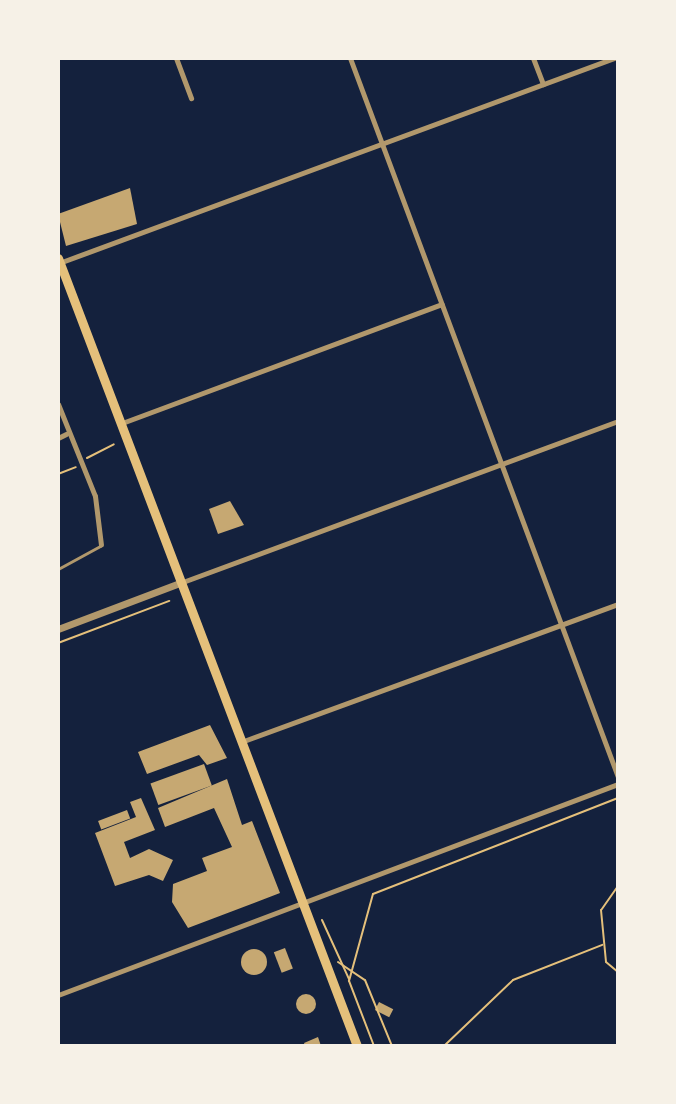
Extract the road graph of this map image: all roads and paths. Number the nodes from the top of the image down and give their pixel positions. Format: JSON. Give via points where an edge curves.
{"nodes":[{"id":1,"x":176,"y":58,"type":"edge"},
{"id":2,"x":350,"y":58,"type":"edge"},
{"id":3,"x":533,"y":58,"type":"edge"},
{"id":4,"x":614,"y":58,"type":"edge"},
{"id":5,"x":543,"y":84,"type":"junction"},
{"id":6,"x":191,"y":98,"type":"dead end"},
{"id":7,"x":383,"y":145,"type":"junction"},
{"id":8,"x":59,"y":261,"type":"edge"},
{"id":9,"x":442,"y":304,"type":"junction"},
{"id":10,"x":58,"y":404,"type":"edge"},
{"id":11,"x":618,"y":421,"type":"edge"},
{"id":12,"x":121,"y":423,"type":"junction"},
{"id":13,"x":66,"y":434,"type":"junction"},
{"id":14,"x":58,"y":438,"type":"edge"},
{"id":15,"x":503,"y":465,"type":"junction"},
{"id":16,"x":101,"y":545,"type":"joint"},
{"id":17,"x":58,"y":569,"type":"edge"},
{"id":18,"x":180,"y":583,"type":"junction"},
{"id":19,"x":169,"y":601,"type":"dead end"},
{"id":20,"x":618,"y":604,"type":"edge"},
{"id":21,"x":563,"y":624,"type":"junction"},
{"id":22,"x":58,"y":629,"type":"edge"},
{"id":23,"x":58,"y":643,"type":"edge"},
{"id":24,"x":240,"y":743,"type":"junction"},
{"id":25,"x":618,"y":777,"type":"edge"},
{"id":26,"x":618,"y":784,"type":"edge"},
{"id":27,"x":618,"y":798,"type":"edge"},
{"id":28,"x":618,"y":886,"type":"edge"},
{"id":29,"x":301,"y":903,"type":"junction"},
{"id":30,"x":322,"y":920,"type":"dead end"},
{"id":31,"x":602,"y":945,"type":"junction"},
{"id":32,"x":338,"y":962,"type":"junction"},
{"id":33,"x":351,"y":969,"type":"junction"},
{"id":34,"x":618,"y":972,"type":"edge"},
{"id":35,"x":349,"y":979,"type":"junction"},
{"id":36,"x":58,"y":995,"type":"edge"},
{"id":37,"x":357,"y":1046,"type":"edge"},
{"id":38,"x":374,"y":1046,"type":"edge"},
{"id":39,"x":392,"y":1046,"type":"edge"},
{"id":40,"x":444,"y":1046,"type":"edge"}],
"edges":[{"from":1,"to":6,"type":"street"},
{"from":2,"to":7,"type":"street"},
{"from":3,"to":5,"type":"street"},
{"from":4,"to":5,"type":"street"},
{"from":5,"to":7,"type":"street"},
{"from":7,"to":8,"type":"street"},
{"from":7,"to":9,"type":"street"},
{"from":8,"to":12,"type":"main road"},
{"from":9,"to":12,"type":"street"},
{"from":9,"to":15,"type":"street"},
{"from":10,"to":13,"type":"street"},
{"from":11,"to":15,"type":"street"},
{"from":12,"to":18,"type":"main road"},
{"from":13,"to":14,"type":"street"},
{"from":13,"to":16,"type":"street","via":[[95,496]]},
{"from":15,"to":18,"type":"street"},
{"from":15,"to":21,"type":"street"},
{"from":16,"to":17,"type":"lane"},
{"from":18,"to":22,"type":"street"},
{"from":18,"to":24,"type":"main road"},
{"from":19,"to":23,"type":"path"},
{"from":20,"to":21,"type":"street"},
{"from":21,"to":24,"type":"street"},
{"from":21,"to":25,"type":"street"},
{"from":24,"to":29,"type":"main road"},
{"from":26,"to":29,"type":"street"},
{"from":27,"to":33,"type":"path","via":[[381,887],[366,905]]},
{"from":28,"to":31,"type":"path","via":[[603,903]]},
{"from":29,"to":36,"type":"street"},
{"from":29,"to":37,"type":"main road"},
{"from":30,"to":32,"type":"path"},
{"from":31,"to":34,"type":"path"},
{"from":31,"to":40,"type":"path","via":[[513,980]]},
{"from":32,"to":33,"type":"path"},
{"from":32,"to":35,"type":"path"},
{"from":33,"to":35,"type":"path"},
{"from":33,"to":39,"type":"path","via":[[369,987]]},
{"from":35,"to":38,"type":"path"}]}
